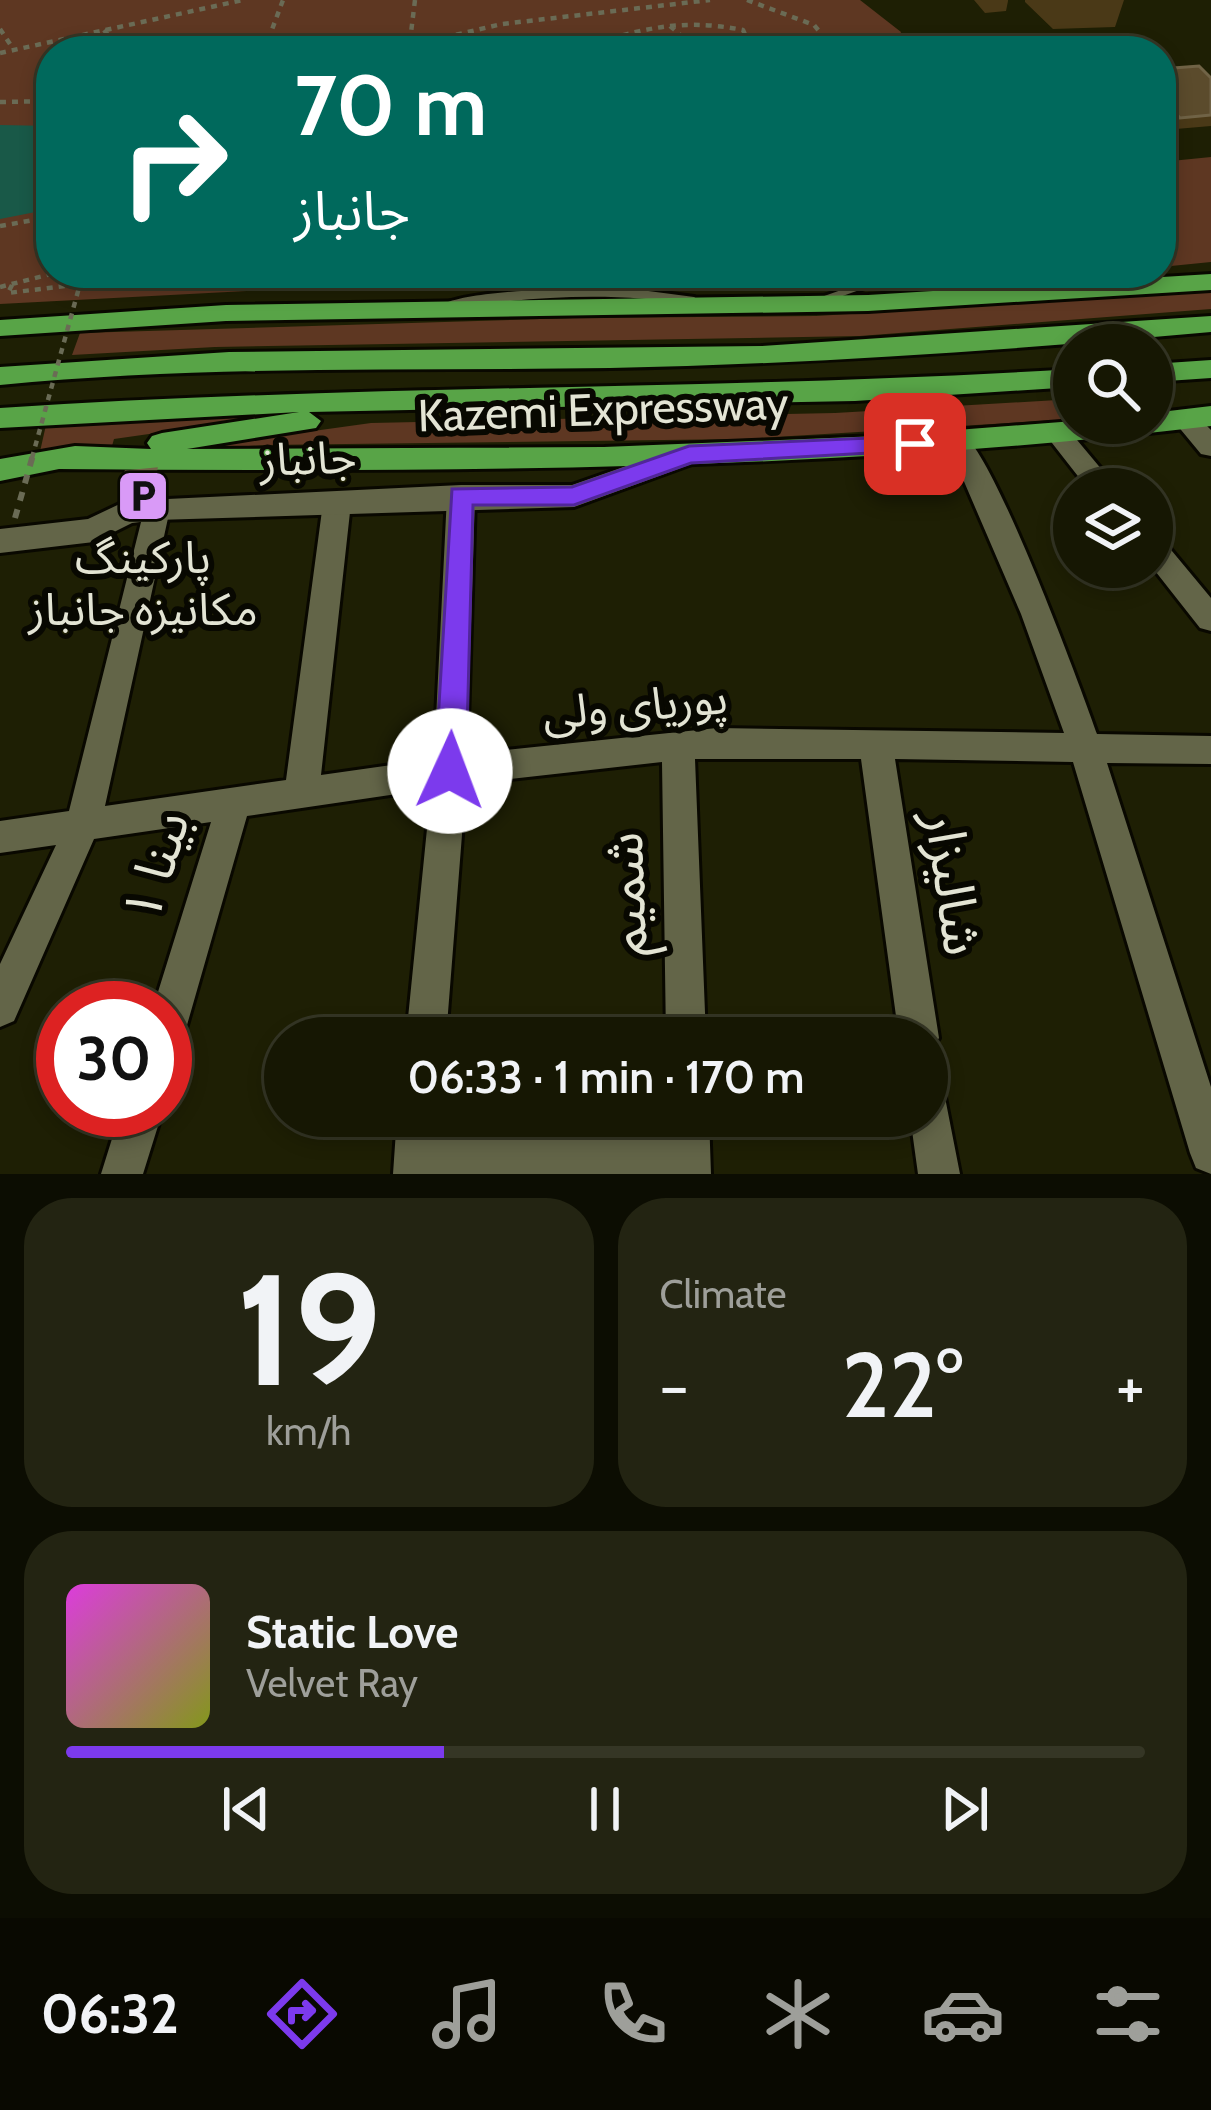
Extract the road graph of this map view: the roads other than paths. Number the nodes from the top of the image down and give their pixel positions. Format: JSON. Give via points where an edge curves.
{"nodes":[{"id":1,"x":1211,"y":284,"type":"edge"},
{"id":2,"x":1176,"y":286,"type":"edge"},
{"id":3,"x":857,"y":288,"type":"edge"},
{"id":4,"x":1147,"y":288,"type":"edge"},
{"id":5,"x":558,"y":290,"type":"joint"},
{"id":6,"x":812,"y":303,"type":"junction"},
{"id":7,"x":720,"y":307,"type":"junction"},
{"id":8,"x":381,"y":312,"type":"junction"},
{"id":9,"x":1211,"y":324,"type":"edge"},
{"id":10,"x":0,"y":328,"type":"edge"},
{"id":11,"x":1211,"y":369,"type":"edge"},
{"id":12,"x":1173,"y":372,"type":"edge"},
{"id":13,"x":0,"y":376,"type":"edge"},
{"id":14,"x":1053,"y":379,"type":"edge"},
{"id":15,"x":461,"y":398,"type":"junction"},
{"id":16,"x":0,"y":418,"type":"edge"},
{"id":17,"x":1198,"y":418,"type":"edge"},
{"id":18,"x":1053,"y":434,"type":"edge"},
{"id":19,"x":960,"y":442,"type":"junction"},
{"id":20,"x":1066,"y":444,"type":"edge"},
{"id":21,"x":1211,"y":447,"type":"edge"},
{"id":22,"x":689,"y":454,"type":"junction"},
{"id":23,"x":57,"y":459,"type":"junction"},
{"id":24,"x":1086,"y":468,"type":"edge"},
{"id":25,"x":0,"y":470,"type":"edge"},
{"id":26,"x":461,"y":496,"type":"junction"},
{"id":27,"x":337,"y":503,"type":"junction"},
{"id":28,"x":156,"y":509,"type":"junction"},
{"id":29,"x":7,"y":529,"type":"edge"},
{"id":30,"x":1173,"y":573,"type":"edge"},
{"id":31,"x":1211,"y":619,"type":"edge"},
{"id":32,"x":876,"y":745,"type":"junction"},
{"id":33,"x":678,"y":746,"type":"junction"},
{"id":34,"x":1085,"y":750,"type":"junction"},
{"id":35,"x":1211,"y":750,"type":"edge"},
{"id":36,"x":450,"y":771,"type":"junction"},
{"id":37,"x":302,"y":792,"type":"junction"},
{"id":38,"x":234,"y":802,"type":"junction"},
{"id":39,"x":82,"y":824,"type":"junction"},
{"id":40,"x":0,"y":837,"type":"edge"},
{"id":41,"x":180,"y":981,"type":"edge"},
{"id":42,"x":0,"y":1007,"type":"edge"},
{"id":43,"x":428,"y":1017,"type":"edge"},
{"id":44,"x":685,"y":1017,"type":"edge"},
{"id":45,"x":916,"y":1017,"type":"edge"},
{"id":46,"x":134,"y":1137,"type":"edge"},
{"id":47,"x":689,"y":1137,"type":"edge"},
{"id":48,"x":934,"y":1137,"type":"edge"},
{"id":49,"x":416,"y":1146,"type":"edge"},
{"id":50,"x":1211,"y":1154,"type":"edge"},
{"id":51,"x":690,"y":1168,"type":"edge"},
{"id":52,"x":122,"y":1174,"type":"edge"},
{"id":53,"x":939,"y":1174,"type":"edge"}],
"edges":[{"from":1,"to":2,"type":"highway"},
{"from":3,"to":6,"type":"lane"},
{"from":4,"to":6,"type":"highway"},
{"from":5,"to":7,"type":"lane","via":[[659,294]]},
{"from":5,"to":8,"type":"lane"},
{"from":6,"to":7,"type":"highway"},
{"from":7,"to":8,"type":"highway"},
{"from":8,"to":10,"type":"highway"},
{"from":9,"to":13,"type":"highway","name":"Kazemi Expressway","via":[[981,344],[614,359],[193,363]]},
{"from":11,"to":12,"type":"highway"},
{"from":14,"to":15,"type":"highway","name":"Kazemi Expressway","via":[[855,392]]},
{"from":15,"to":16,"type":"highway","name":"Kazemi Expressway"},
{"from":15,"to":23,"type":"highway"},
{"from":17,"to":21,"type":"street"},
{"from":18,"to":19,"type":"highway","name":"Kazemi Expressway"},
{"from":19,"to":22,"type":"highway","name":"Kazemi Expressway"},
{"from":19,"to":34,"type":"street"},
{"from":20,"to":24,"type":"street"},
{"from":22,"to":23,"type":"highway","name":"Kazemi Expressway"},
{"from":22,"to":26,"type":"street","name":"جانباز","via":[[574,496]]},
{"from":23,"to":25,"type":"highway"},
{"from":26,"to":27,"type":"street","name":"جانباز"},
{"from":26,"to":36,"type":"street"},
{"from":27,"to":28,"type":"street","name":"جانباز"},
{"from":27,"to":37,"type":"street"},
{"from":28,"to":29,"type":"street","name":"جانباز","via":[[126,512],[94,530]]},
{"from":28,"to":39,"type":"street"},
{"from":30,"to":31,"type":"street"},
{"from":32,"to":33,"type":"street","name":"پوریای ولی"},
{"from":32,"to":34,"type":"street","name":"پوریای ولی"},
{"from":32,"to":45,"type":"street","name":"شالیزار"},
{"from":33,"to":36,"type":"street","name":"پوریای ولی"},
{"from":33,"to":44,"type":"street","name":"شمیم"},
{"from":34,"to":35,"type":"street","name":"پوریای ولی"},
{"from":34,"to":50,"type":"street"},
{"from":36,"to":37,"type":"street","name":"پوریای ولی"},
{"from":36,"to":43,"type":"street"},
{"from":37,"to":38,"type":"street","name":"پوریای ولی"},
{"from":38,"to":39,"type":"street","name":"پوریای ولی"},
{"from":38,"to":41,"type":"street","name":"بینا ۱"},
{"from":39,"to":40,"type":"street","name":"پوریای ولی"},
{"from":39,"to":42,"type":"street"},
{"from":46,"to":52,"type":"street"},
{"from":47,"to":51,"type":"street"},
{"from":48,"to":53,"type":"street"},
{"from":49,"to":51,"type":"street"}]}
